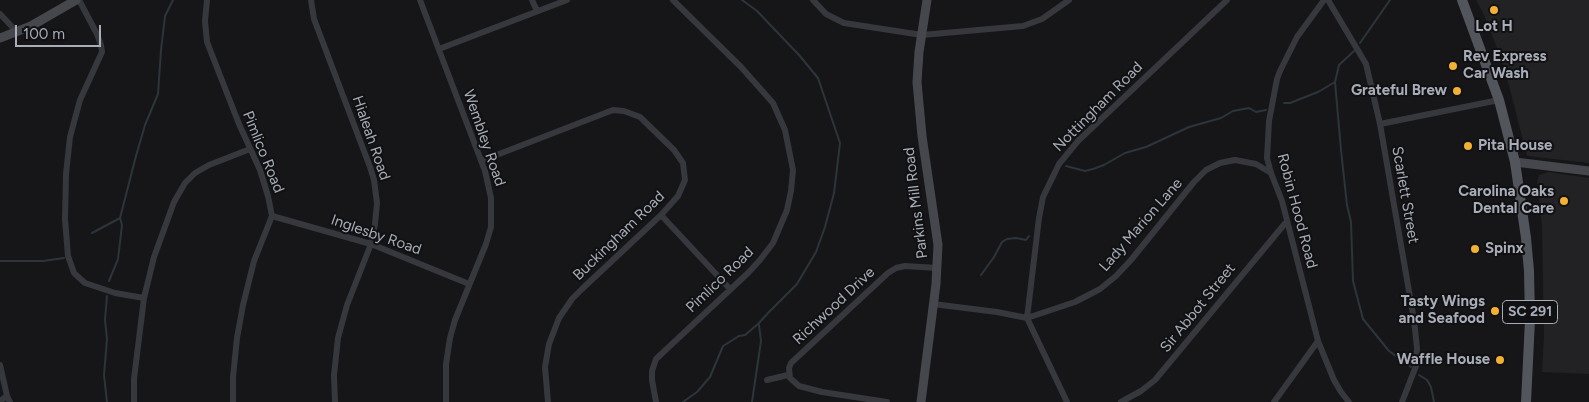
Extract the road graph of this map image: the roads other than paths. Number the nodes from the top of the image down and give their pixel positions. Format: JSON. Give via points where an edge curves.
{"nodes":[{"id":1,"x":78,"y":0,"type":"edge"},
{"id":2,"x":207,"y":0,"type":"edge"},
{"id":3,"x":311,"y":0,"type":"edge"},
{"id":4,"x":420,"y":0,"type":"edge"},
{"id":5,"x":532,"y":0,"type":"edge"},
{"id":6,"x":566,"y":0,"type":"edge"},
{"id":7,"x":673,"y":0,"type":"edge"},
{"id":8,"x":813,"y":0,"type":"edge"},
{"id":9,"x":927,"y":0,"type":"edge"},
{"id":10,"x":1068,"y":0,"type":"edge"},
{"id":11,"x":1227,"y":0,"type":"edge"},
{"id":12,"x":1324,"y":0,"type":"edge"},
{"id":13,"x":1328,"y":0,"type":"edge"},
{"id":14,"x":1462,"y":0,"type":"edge"},
{"id":15,"x":537,"y":11,"type":"junction"},
{"id":16,"x":0,"y":14,"type":"edge"},
{"id":17,"x":17,"y":32,"type":"junction"},
{"id":18,"x":922,"y":35,"type":"junction"},
{"id":19,"x":0,"y":38,"type":"edge"},
{"id":20,"x":439,"y":49,"type":"junction"},
{"id":21,"x":1499,"y":100,"type":"junction"},
{"id":22,"x":1380,"y":124,"type":"junction"},
{"id":23,"x":250,"y":149,"type":"junction"},
{"id":24,"x":481,"y":161,"type":"junction"},
{"id":25,"x":1515,"y":162,"type":"junction"},
{"id":26,"x":1589,"y":171,"type":"edge"},
{"id":27,"x":1271,"y":173,"type":"junction"},
{"id":28,"x":661,"y":215,"type":"junction"},
{"id":29,"x":272,"y":216,"type":"junction"},
{"id":30,"x":1286,"y":221,"type":"junction"},
{"id":31,"x":371,"y":244,"type":"junction"},
{"id":32,"x":937,"y":268,"type":"junction"},
{"id":33,"x":469,"y":284,"type":"junction"},
{"id":34,"x":730,"y":289,"type":"junction"},
{"id":35,"x":144,"y":298,"type":"junction"},
{"id":36,"x":933,"y":304,"type":"junction"},
{"id":37,"x":1027,"y":318,"type":"junction"},
{"id":38,"x":1318,"y":341,"type":"junction"},
{"id":39,"x":0,"y":365,"type":"edge"},
{"id":40,"x":788,"y":375,"type":"junction"},
{"id":41,"x":767,"y":380,"type":"dead end"},
{"id":42,"x":8,"y":399,"type":"edge"},
{"id":43,"x":0,"y":401,"type":"edge"},
{"id":44,"x":134,"y":402,"type":"edge"},
{"id":45,"x":233,"y":402,"type":"edge"},
{"id":46,"x":335,"y":402,"type":"edge"},
{"id":47,"x":446,"y":402,"type":"edge"},
{"id":48,"x":548,"y":402,"type":"edge"},
{"id":49,"x":656,"y":402,"type":"edge"},
{"id":50,"x":887,"y":402,"type":"edge"},
{"id":51,"x":921,"y":402,"type":"edge"},
{"id":52,"x":1067,"y":402,"type":"edge"},
{"id":53,"x":1121,"y":402,"type":"edge"},
{"id":54,"x":1274,"y":402,"type":"edge"},
{"id":55,"x":1350,"y":402,"type":"edge"},
{"id":56,"x":1402,"y":402,"type":"edge"},
{"id":57,"x":1526,"y":402,"type":"edge"}],
"edges":[{"from":1,"to":17,"type":"street"},
{"from":1,"to":35,"type":"street","via":[[97,34],[102,52],[80,100],[70,137],[65,219],[68,256],[74,272],[85,283]]},
{"from":2,"to":23,"type":"street","name":"Pimlico Road","via":[[207,42]]},
{"from":3,"to":31,"type":"street","name":"Hialeah Road","via":[[314,19],[374,180],[377,203]]},
{"from":4,"to":20,"type":"street","name":"Wembley Road"},
{"from":5,"to":15,"type":"street"},
{"from":6,"to":15,"type":"street"},
{"from":7,"to":34,"type":"street","name":"Pimlico Road","via":[[773,103],[789,142],[793,170],[791,192],[781,226],[760,260]]},
{"from":8,"to":18,"type":"street","via":[[826,14],[844,23]]},
{"from":9,"to":18,"type":"street","name":"Parkins Mill Road"},
{"from":10,"to":18,"type":"street","via":[[1042,19],[1023,26]]},
{"from":11,"to":37,"type":"street","name":"Nottingham Road","via":[[1078,141],[1059,164],[1043,198]]},
{"from":12,"to":27,"type":"street","name":"Robin Hood Road","via":[[1297,37],[1277,79],[1269,121],[1267,158]]},
{"from":13,"to":22,"type":"street","name":"Scarlett Street","via":[[1366,64]]},
{"from":14,"to":21,"type":"main road","number":"SC 291"},
{"from":15,"to":20,"type":"street"},
{"from":16,"to":17,"type":"street"},
{"from":17,"to":19,"type":"street"},
{"from":18,"to":32,"type":"street","name":"Parkins Mill Road","via":[[917,96],[935,219]]},
{"from":20,"to":24,"type":"street","name":"Wembley Road"},
{"from":21,"to":22,"type":"street"},
{"from":21,"to":25,"type":"main road","number":"SC 291"},
{"from":22,"to":56,"type":"street","name":"Scarlett Street","via":[[1417,348],[1416,366]]},
{"from":23,"to":29,"type":"street","name":"Pimlico Road","via":[[264,180]]},
{"from":23,"to":35,"type":"street","via":[[201,169],[185,183],[167,219]]},
{"from":24,"to":28,"type":"street","name":"Buckingham Road","via":[[603,113],[613,110],[633,113],[674,150],[683,164],[685,180],[682,189]]},
{"from":24,"to":33,"type":"street","name":"Wembley Road","via":[[491,198],[491,227]]},
{"from":25,"to":26,"type":"street"},
{"from":25,"to":57,"type":"main road","number":"SC 291","via":[[1529,271]]},
{"from":27,"to":30,"type":"street","name":"Robin Hood Road"},
{"from":27,"to":37,"type":"street","name":"Lady Marion Lane","via":[[1256,164],[1235,160],[1206,170],[1116,276],[1075,302]]},
{"from":28,"to":34,"type":"street"},
{"from":28,"to":48,"type":"street","name":"Buckingham Road","via":[[572,299],[559,318],[545,367]]},
{"from":29,"to":31,"type":"street","name":"Inglesby Road"},
{"from":29,"to":45,"type":"street","name":"Pimlico Road","via":[[249,276],[235,357]]},
{"from":30,"to":38,"type":"street","name":"Robin Hood Road"},
{"from":30,"to":53,"type":"street","name":"Sir Abbot Street","via":[[1154,380]]},
{"from":31,"to":33,"type":"street","name":"Inglesby Road"},
{"from":31,"to":46,"type":"street","name":"Hialeah Road","via":[[338,338]]},
{"from":32,"to":36,"type":"street","name":"Parkins Mill Road"},
{"from":32,"to":40,"type":"street","name":"Richwood Drive","via":[[905,266],[888,273],[791,363]]},
{"from":33,"to":47,"type":"street","name":"Wembley Road","via":[[450,338]]},
{"from":34,"to":49,"type":"street","name":"Pimlico Road","via":[[656,359],[652,370]]},
{"from":35,"to":44,"type":"street"},
{"from":36,"to":37,"type":"street"},
{"from":36,"to":51,"type":"street","name":"Parkins Mill Road"},
{"from":37,"to":52,"type":"street"},
{"from":38,"to":54,"type":"street"},
{"from":38,"to":55,"type":"street","name":"Robin Hood Road","via":[[1334,380]]},
{"from":39,"to":42,"type":"street"},
{"from":40,"to":41,"type":"street"},
{"from":40,"to":50,"type":"street","via":[[799,386]]},
{"from":42,"to":43,"type":"street"}]}
